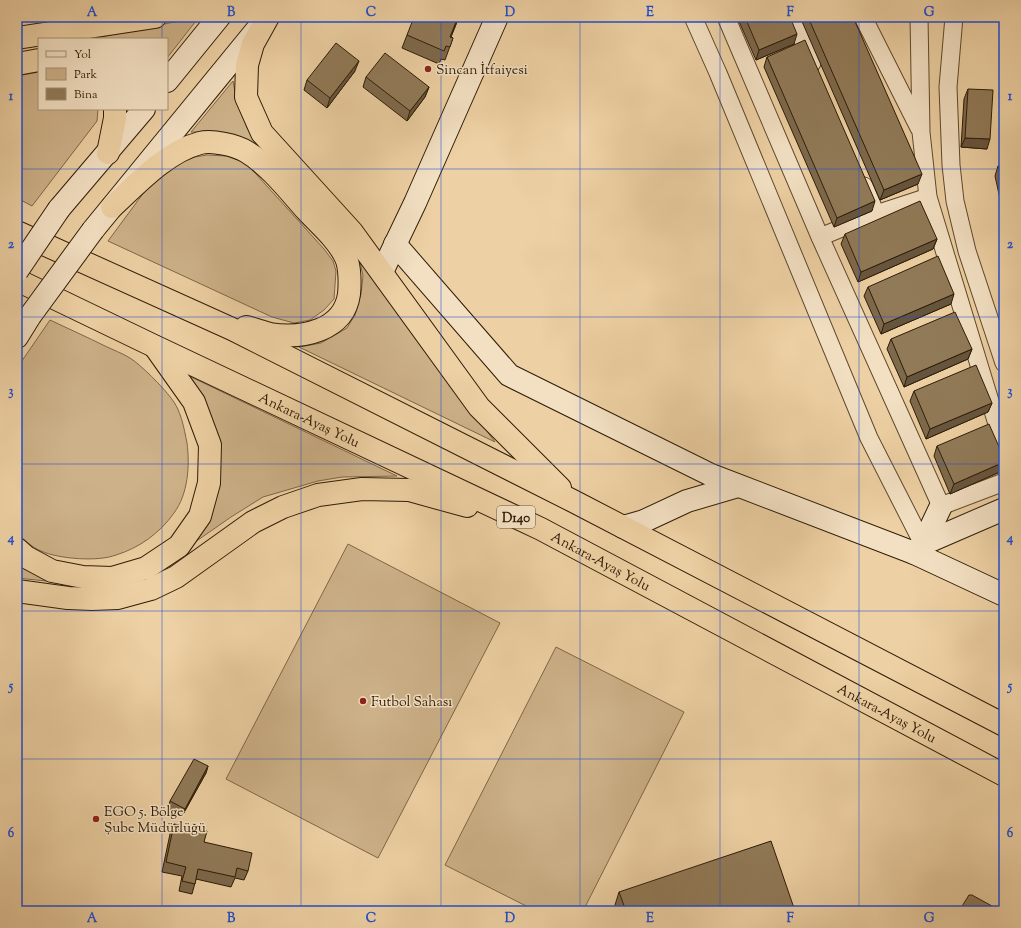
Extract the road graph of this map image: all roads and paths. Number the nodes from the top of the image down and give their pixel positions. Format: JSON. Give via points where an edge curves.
{"nodes":[{"id":1,"x":155,"y":17,"type":"edge"},
{"id":2,"x":219,"y":17,"type":"edge"},
{"id":3,"x":268,"y":17,"type":"edge"},
{"id":4,"x":497,"y":17,"type":"edge"},
{"id":5,"x":693,"y":17,"type":"edge"},
{"id":6,"x":726,"y":17,"type":"edge"},
{"id":7,"x":792,"y":17,"type":"edge"},
{"id":8,"x":863,"y":17,"type":"edge"},
{"id":9,"x":919,"y":17,"type":"edge"},
{"id":10,"x":954,"y":17,"type":"edge"},
{"id":11,"x":17,"y":38,"type":"edge"},
{"id":12,"x":38,"y":60,"type":"edge"},
{"id":13,"x":17,"y":64,"type":"edge"},
{"id":14,"x":817,"y":76,"type":"edge"},
{"id":15,"x":168,"y":80,"type":"edge"},
{"id":16,"x":115,"y":110,"type":"edge"},
{"id":17,"x":143,"y":110,"type":"edge"},
{"id":18,"x":921,"y":132,"type":"junction"},
{"id":19,"x":108,"y":153,"type":"junction"},
{"id":20,"x":858,"y":170,"type":"edge"},
{"id":21,"x":928,"y":198,"type":"junction"},
{"id":22,"x":112,"y":207,"type":"junction"},
{"id":23,"x":876,"y":214,"type":"junction"},
{"id":24,"x":17,"y":232,"type":"edge"},
{"id":25,"x":820,"y":237,"type":"junction"},
{"id":26,"x":395,"y":244,"type":"junction"},
{"id":27,"x":17,"y":271,"type":"edge"},
{"id":28,"x":382,"y":272,"type":"junction"},
{"id":29,"x":17,"y":280,"type":"edge"},
{"id":30,"x":180,"y":306,"type":"junction"},
{"id":31,"x":17,"y":337,"type":"edge"},
{"id":32,"x":154,"y":346,"type":"junction"},
{"id":33,"x":1004,"y":363,"type":"edge"},
{"id":34,"x":1004,"y":447,"type":"edge"},
{"id":35,"x":1004,"y":482,"type":"edge"},
{"id":36,"x":738,"y":486,"type":"junction"},
{"id":37,"x":573,"y":501,"type":"junction"},
{"id":38,"x":940,"y":506,"type":"junction"},
{"id":39,"x":1004,"y":509,"type":"edge"},
{"id":40,"x":623,"y":527,"type":"junction"},
{"id":41,"x":541,"y":529,"type":"junction"},
{"id":42,"x":17,"y":549,"type":"edge"},
{"id":43,"x":919,"y":549,"type":"junction"},
{"id":44,"x":17,"y":591,"type":"edge"},
{"id":45,"x":1004,"y":595,"type":"edge"},
{"id":46,"x":1004,"y":725,"type":"edge"},
{"id":47,"x":1004,"y":774,"type":"edge"}],
"edges":[{"from":1,"to":11,"type":"highway"},
{"from":2,"to":15,"type":"street"},
{"from":3,"to":22,"type":"street"},
{"from":3,"to":28,"type":"highway","via":[[253,44],[247,65],[246,97],[262,133],[352,232]]},
{"from":4,"to":26,"type":"street"},
{"from":5,"to":43,"type":"street","via":[[869,438]]},
{"from":6,"to":25,"type":"street"},
{"from":7,"to":14,"type":"street"},
{"from":8,"to":18,"type":"street"},
{"from":9,"to":18,"type":"street"},
{"from":10,"to":33,"type":"street","via":[[948,87],[950,165],[955,201],[967,251]]},
{"from":12,"to":13,"type":"highway"},
{"from":16,"to":19,"type":"highway"},
{"from":17,"to":19,"type":"street"},
{"from":18,"to":21,"type":"street"},
{"from":19,"to":27,"type":"street","bridge":true,"via":[[59,209]]},
{"from":20,"to":23,"type":"street"},
{"from":21,"to":23,"type":"street"},
{"from":21,"to":34,"type":"street"},
{"from":22,"to":30,"type":"highway","via":[[147,174],[179,151],[201,143],[225,144],[246,152],[266,167],[336,242],[347,258],[350,284],[348,303],[338,318],[326,327],[311,333],[270,334]]},
{"from":22,"to":31,"type":"street","bridge":true},
{"from":23,"to":25,"type":"street"},
{"from":24,"to":30,"type":"highway"},
{"from":25,"to":38,"type":"street"},
{"from":26,"to":28,"type":"street"},
{"from":26,"to":36,"type":"street","via":[[509,375]]},
{"from":28,"to":37,"type":"highway","via":[[479,407]]},
{"from":29,"to":32,"type":"highway","name":"Ankara-Ayaş Yolu","number":"D140"},
{"from":30,"to":37,"type":"highway","via":[[232,329]]},
{"from":32,"to":41,"type":"highway","name":"Ankara-Ayaş Yolu","number":"D140"},
{"from":32,"to":42,"type":"highway","via":[[194,402],[210,445],[209,483],[200,516],[179,546],[146,568],[112,578],[83,577],[52,571]]},
{"from":35,"to":38,"type":"street"},
{"from":36,"to":40,"type":"street","via":[[687,501]]},
{"from":36,"to":43,"type":"street"},
{"from":37,"to":40,"type":"highway"},
{"from":38,"to":43,"type":"street"},
{"from":39,"to":43,"type":"street"},
{"from":40,"to":46,"type":"highway"},
{"from":41,"to":44,"type":"highway","via":[[409,490],[362,489],[318,495],[283,506],[253,522],[176,576],[151,589],[118,598],[92,599]]},
{"from":41,"to":47,"type":"highway","name":"Ankara-Ayaş Yolu","number":"D140"},
{"from":43,"to":45,"type":"street"}]}
